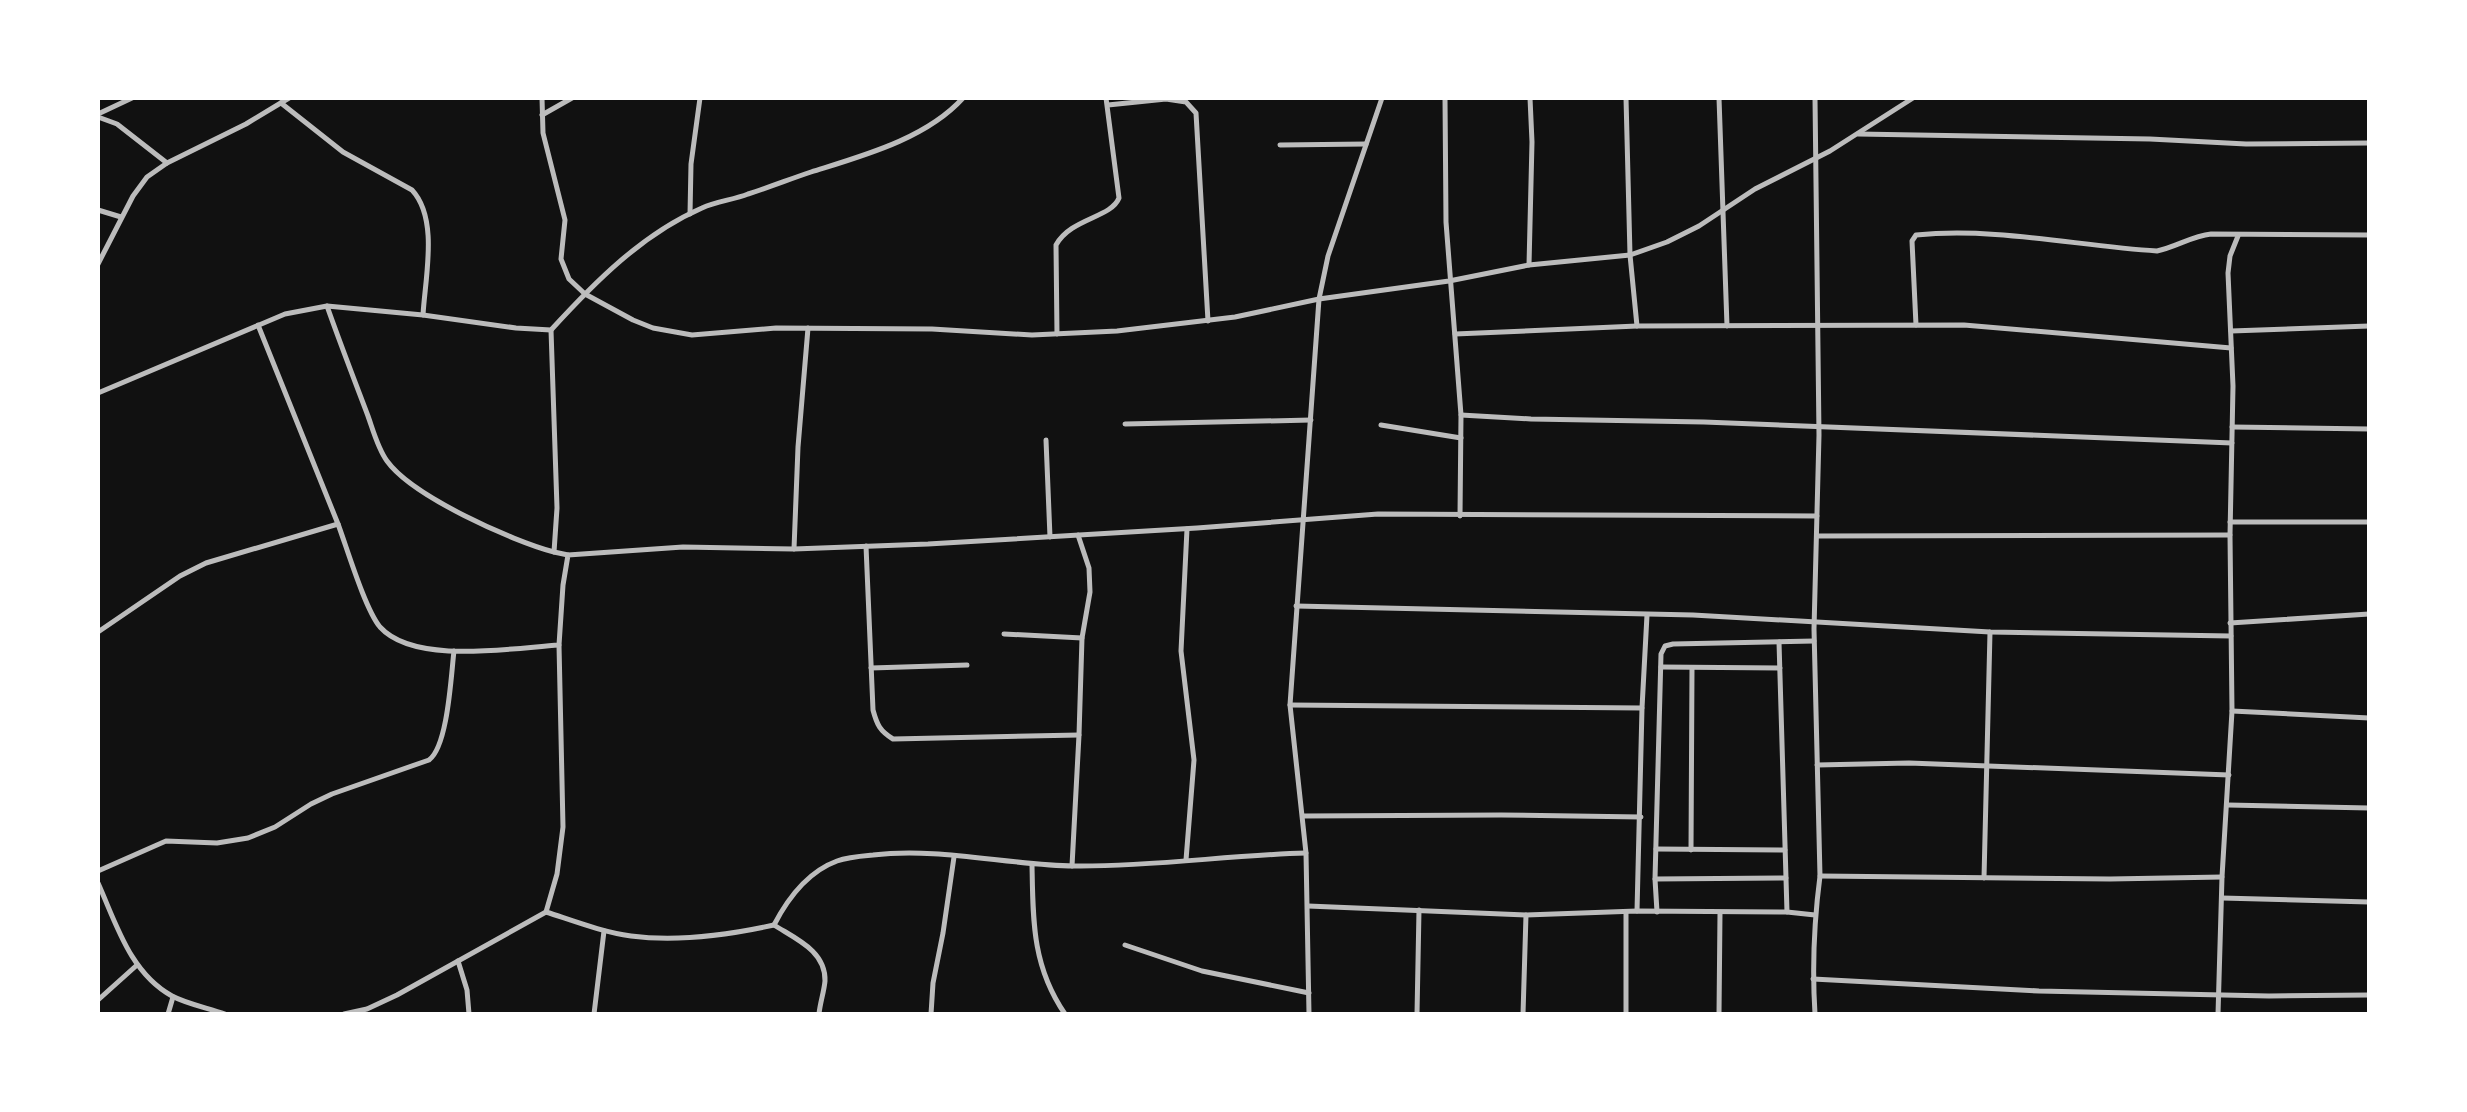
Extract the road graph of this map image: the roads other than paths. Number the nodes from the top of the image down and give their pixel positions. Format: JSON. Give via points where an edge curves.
{"nodes":[{"id":1,"x":132,"y":98,"type":"edge"},
{"id":2,"x":289,"y":98,"type":"edge"},
{"id":3,"x":542,"y":98,"type":"edge"},
{"id":4,"x":572,"y":98,"type":"edge"},
{"id":5,"x":700,"y":98,"type":"edge"},
{"id":6,"x":1382,"y":98,"type":"edge"},
{"id":7,"x":1445,"y":98,"type":"edge"},
{"id":8,"x":1530,"y":98,"type":"edge"},
{"id":9,"x":1626,"y":98,"type":"edge"},
{"id":10,"x":1719,"y":98,"type":"edge"},
{"id":11,"x":1815,"y":98,"type":"edge"},
{"id":12,"x":1913,"y":98,"type":"edge"},
{"id":13,"x":963,"y":99,"type":"edge"},
{"id":14,"x":1107,"y":102,"type":"edge"},
{"id":15,"x":281,"y":103,"type":"junction"},
{"id":16,"x":98,"y":115,"type":"edge"},
{"id":17,"x":542,"y":115,"type":"junction"},
{"id":18,"x":1857,"y":134,"type":"junction"},
{"id":19,"x":2369,"y":143,"type":"edge"},
{"id":20,"x":1366,"y":144,"type":"junction"},
{"id":21,"x":1280,"y":145,"type":"dead end"},
{"id":22,"x":1817,"y":156,"type":"junction"},
{"id":23,"x":167,"y":163,"type":"junction"},
{"id":24,"x":1724,"y":209,"type":"junction"},
{"id":25,"x":98,"y":210,"type":"edge"},
{"id":26,"x":690,"y":214,"type":"junction"},
{"id":27,"x":121,"y":217,"type":"junction"},
{"id":28,"x":2369,"y":235,"type":"edge"},
{"id":29,"x":2238,"y":236,"type":"junction"},
{"id":30,"x":1630,"y":255,"type":"junction"},
{"id":31,"x":98,"y":264,"type":"edge"},
{"id":32,"x":1529,"y":265,"type":"junction"},
{"id":33,"x":1449,"y":281,"type":"junction"},
{"id":34,"x":585,"y":294,"type":"junction"},
{"id":35,"x":1319,"y":299,"type":"junction"},
{"id":36,"x":327,"y":306,"type":"junction"},
{"id":37,"x":423,"y":315,"type":"junction"},
{"id":38,"x":1208,"y":321,"type":"junction"},
{"id":39,"x":258,"y":325,"type":"junction"},
{"id":40,"x":1916,"y":325,"type":"junction"},
{"id":41,"x":1637,"y":326,"type":"junction"},
{"id":42,"x":1727,"y":326,"type":"junction"},
{"id":43,"x":1819,"y":326,"type":"junction"},
{"id":44,"x":2369,"y":326,"type":"edge"},
{"id":45,"x":808,"y":328,"type":"junction"},
{"id":46,"x":551,"y":330,"type":"junction"},
{"id":47,"x":2231,"y":331,"type":"junction"},
{"id":48,"x":1057,"y":334,"type":"junction"},
{"id":49,"x":1455,"y":334,"type":"junction"},
{"id":50,"x":2231,"y":348,"type":"junction"},
{"id":51,"x":98,"y":393,"type":"edge"},
{"id":52,"x":1461,"y":415,"type":"junction"},
{"id":53,"x":1311,"y":420,"type":"junction"},
{"id":54,"x":1125,"y":424,"type":"dead end"},
{"id":55,"x":1381,"y":425,"type":"dead end"},
{"id":56,"x":1819,"y":427,"type":"junction"},
{"id":57,"x":2232,"y":427,"type":"junction"},
{"id":58,"x":2369,"y":429,"type":"edge"},
{"id":59,"x":1461,"y":438,"type":"junction"},
{"id":60,"x":1046,"y":440,"type":"dead end"},
{"id":61,"x":2232,"y":443,"type":"junction"},
{"id":62,"x":1460,"y":516,"type":"junction"},
{"id":63,"x":1817,"y":516,"type":"junction"},
{"id":64,"x":1304,"y":520,"type":"junction"},
{"id":65,"x":2230,"y":522,"type":"junction"},
{"id":66,"x":2369,"y":522,"type":"edge"},
{"id":67,"x":338,"y":524,"type":"junction"},
{"id":68,"x":1187,"y":529,"type":"junction"},
{"id":69,"x":1078,"y":535,"type":"junction"},
{"id":70,"x":2230,"y":535,"type":"junction"},
{"id":71,"x":1817,"y":536,"type":"junction"},
{"id":72,"x":1050,"y":537,"type":"junction"},
{"id":73,"x":866,"y":546,"type":"junction"},
{"id":74,"x":794,"y":549,"type":"junction"},
{"id":75,"x":554,"y":552,"type":"junction"},
{"id":76,"x":568,"y":555,"type":"junction"},
{"id":77,"x":1296,"y":606,"type":"junction"},
{"id":78,"x":2369,"y":614,"type":"edge"},
{"id":79,"x":1647,"y":615,"type":"junction"},
{"id":80,"x":1814,"y":620,"type":"junction"},
{"id":81,"x":2230,"y":623,"type":"junction"},
{"id":82,"x":98,"y":632,"type":"edge"},
{"id":83,"x":1990,"y":632,"type":"junction"},
{"id":84,"x":1004,"y":634,"type":"dead end"},
{"id":85,"x":2231,"y":636,"type":"junction"},
{"id":86,"x":1082,"y":638,"type":"junction"},
{"id":87,"x":1814,"y":641,"type":"junction"},
{"id":88,"x":1779,"y":642,"type":"junction"},
{"id":89,"x":559,"y":645,"type":"junction"},
{"id":90,"x":454,"y":651,"type":"junction"},
{"id":91,"x":967,"y":665,"type":"dead end"},
{"id":92,"x":1661,"y":667,"type":"junction"},
{"id":93,"x":871,"y":668,"type":"junction"},
{"id":94,"x":1692,"y":668,"type":"junction"},
{"id":95,"x":1780,"y":668,"type":"junction"},
{"id":96,"x":1290,"y":705,"type":"junction"},
{"id":97,"x":1642,"y":708,"type":"junction"},
{"id":98,"x":2232,"y":711,"type":"junction"},
{"id":99,"x":2369,"y":718,"type":"edge"},
{"id":100,"x":1079,"y":735,"type":"junction"},
{"id":101,"x":1817,"y":765,"type":"junction"},
{"id":102,"x":1988,"y":765,"type":"junction"},
{"id":103,"x":2229,"y":775,"type":"junction"},
{"id":104,"x":2228,"y":805,"type":"junction"},
{"id":105,"x":2369,"y":808,"type":"edge"},
{"id":106,"x":1303,"y":816,"type":"junction"},
{"id":107,"x":1641,"y":817,"type":"junction"},
{"id":108,"x":1656,"y":849,"type":"junction"},
{"id":109,"x":1691,"y":850,"type":"junction"},
{"id":110,"x":1785,"y":850,"type":"junction"},
{"id":111,"x":1306,"y":853,"type":"junction"},
{"id":112,"x":954,"y":857,"type":"junction"},
{"id":113,"x":1186,"y":860,"type":"junction"},
{"id":114,"x":1032,"y":864,"type":"junction"},
{"id":115,"x":1072,"y":866,"type":"junction"},
{"id":116,"x":98,"y":871,"type":"edge"},
{"id":117,"x":1820,"y":876,"type":"junction"},
{"id":118,"x":2222,"y":877,"type":"junction"},
{"id":119,"x":1786,"y":878,"type":"junction"},
{"id":120,"x":1984,"y":878,"type":"junction"},
{"id":121,"x":1655,"y":879,"type":"junction"},
{"id":122,"x":98,"y":883,"type":"edge"},
{"id":123,"x":2222,"y":898,"type":"junction"},
{"id":124,"x":2369,"y":902,"type":"edge"},
{"id":125,"x":1308,"y":906,"type":"junction"},
{"id":126,"x":1419,"y":910,"type":"junction"},
{"id":127,"x":1637,"y":911,"type":"junction"},
{"id":128,"x":546,"y":912,"type":"junction"},
{"id":129,"x":1626,"y":912,"type":"junction"},
{"id":130,"x":1657,"y":912,"type":"junction"},
{"id":131,"x":1787,"y":912,"type":"junction"},
{"id":132,"x":1720,"y":913,"type":"junction"},
{"id":133,"x":1526,"y":915,"type":"junction"},
{"id":134,"x":1815,"y":915,"type":"junction"},
{"id":135,"x":774,"y":925,"type":"junction"},
{"id":136,"x":604,"y":931,"type":"junction"},
{"id":137,"x":1125,"y":945,"type":"dead end"},
{"id":138,"x":458,"y":961,"type":"junction"},
{"id":139,"x":137,"y":965,"type":"junction"},
{"id":140,"x":1813,"y":979,"type":"junction"},
{"id":141,"x":1309,"y":993,"type":"junction"},
{"id":142,"x":2219,"y":995,"type":"junction"},
{"id":143,"x":2369,"y":995,"type":"edge"},
{"id":144,"x":173,"y":997,"type":"junction"},
{"id":145,"x":98,"y":1000,"type":"edge"},
{"id":146,"x":168,"y":1014,"type":"edge"},
{"id":147,"x":225,"y":1014,"type":"edge"},
{"id":148,"x":344,"y":1014,"type":"edge"},
{"id":149,"x":469,"y":1014,"type":"edge"},
{"id":150,"x":594,"y":1014,"type":"edge"},
{"id":151,"x":819,"y":1014,"type":"edge"},
{"id":152,"x":931,"y":1014,"type":"edge"},
{"id":153,"x":1065,"y":1014,"type":"edge"},
{"id":154,"x":1309,"y":1014,"type":"edge"},
{"id":155,"x":1417,"y":1014,"type":"edge"},
{"id":156,"x":1523,"y":1014,"type":"edge"},
{"id":157,"x":1626,"y":1014,"type":"edge"},
{"id":158,"x":1719,"y":1014,"type":"edge"},
{"id":159,"x":1815,"y":1014,"type":"edge"},
{"id":160,"x":2218,"y":1014,"type":"edge"}],
"edges":[{"from":1,"to":16,"type":"street"},
{"from":2,"to":15,"type":"street"},
{"from":3,"to":17,"type":"street"},
{"from":4,"to":17,"type":"street"},
{"from":5,"to":26,"type":"street"},
{"from":6,"to":20,"type":"street"},
{"from":7,"to":33,"type":"street"},
{"from":8,"to":32,"type":"street"},
{"from":9,"to":30,"type":"street"},
{"from":10,"to":24,"type":"street"},
{"from":11,"to":22,"type":"street"},
{"from":12,"to":18,"type":"street"},
{"from":13,"to":26,"type":"street","via":[[889,147]]},
{"from":14,"to":38,"type":"street","via":[[1166,99],[1186,102],[1196,113]]},
{"from":14,"to":48,"type":"street","via":[[1119,198],[1111,209],[1071,227],[1056,245]]},
{"from":15,"to":23,"type":"street"},
{"from":15,"to":37,"type":"street","via":[[343,152],[420,198],[428,232]]},
{"from":16,"to":23,"type":"street"},
{"from":17,"to":34,"type":"street","via":[[565,220],[561,259],[569,279]]},
{"from":18,"to":19,"type":"street"},
{"from":18,"to":22,"type":"street"},
{"from":20,"to":21,"type":"street"},
{"from":20,"to":35,"type":"street"},
{"from":22,"to":24,"type":"street"},
{"from":22,"to":43,"type":"street"},
{"from":23,"to":27,"type":"street","via":[[147,177]]},
{"from":24,"to":30,"type":"street","via":[[1684,234]]},
{"from":24,"to":42,"type":"street"},
{"from":25,"to":27,"type":"street"},
{"from":26,"to":34,"type":"street","via":[[637,247]]},
{"from":27,"to":31,"type":"street"},
{"from":28,"to":29,"type":"street"},
{"from":29,"to":40,"type":"street","via":[[2199,235],[2157,251],[2008,236],[1916,235]]},
{"from":29,"to":47,"type":"street","via":[[2229,266]]},
{"from":30,"to":32,"type":"street"},
{"from":30,"to":41,"type":"street"},
{"from":32,"to":33,"type":"street"},
{"from":33,"to":35,"type":"street"},
{"from":33,"to":49,"type":"street"},
{"from":34,"to":45,"type":"street","via":[[633,320],[673,333]]},
{"from":34,"to":46,"type":"street"},
{"from":35,"to":38,"type":"street"},
{"from":35,"to":53,"type":"street"},
{"from":36,"to":37,"type":"street"},
{"from":36,"to":39,"type":"street"},
{"from":36,"to":75,"type":"street","via":[[376,437],[393,468],[490,529]]},
{"from":37,"to":46,"type":"street"},
{"from":38,"to":48,"type":"street"},
{"from":39,"to":51,"type":"street"},
{"from":39,"to":67,"type":"street"},
{"from":40,"to":43,"type":"street"},
{"from":40,"to":50,"type":"street"},
{"from":41,"to":42,"type":"street"},
{"from":41,"to":49,"type":"street"},
{"from":42,"to":43,"type":"street"},
{"from":43,"to":56,"type":"street"},
{"from":44,"to":47,"type":"street"},
{"from":45,"to":48,"type":"street"},
{"from":45,"to":74,"type":"street"},
{"from":46,"to":75,"type":"street"},
{"from":47,"to":50,"type":"street"},
{"from":49,"to":52,"type":"street"},
{"from":50,"to":57,"type":"street"},
{"from":52,"to":56,"type":"street"},
{"from":52,"to":59,"type":"street"},
{"from":53,"to":54,"type":"street"},
{"from":53,"to":64,"type":"street"},
{"from":55,"to":59,"type":"street"},
{"from":56,"to":61,"type":"street"},
{"from":56,"to":63,"type":"street"},
{"from":57,"to":58,"type":"street"},
{"from":57,"to":61,"type":"street"},
{"from":59,"to":62,"type":"street"},
{"from":60,"to":72,"type":"street"},
{"from":61,"to":65,"type":"street"},
{"from":62,"to":63,"type":"street"},
{"from":62,"to":64,"type":"street","via":[[1378,514]]},
{"from":63,"to":71,"type":"street"},
{"from":64,"to":68,"type":"street"},
{"from":64,"to":77,"type":"street"},
{"from":65,"to":66,"type":"street"},
{"from":65,"to":70,"type":"street"},
{"from":67,"to":82,"type":"street","via":[[206,563]]},
{"from":67,"to":90,"type":"street","via":[[378,625],[411,646]]},
{"from":68,"to":69,"type":"street"},
{"from":68,"to":113,"type":"street","via":[[1181,651],[1194,760]]},
{"from":69,"to":72,"type":"street"},
{"from":69,"to":86,"type":"street","via":[[1090,577]]},
{"from":70,"to":71,"type":"street"},
{"from":70,"to":81,"type":"street"},
{"from":71,"to":80,"type":"street"},
{"from":72,"to":73,"type":"street"},
{"from":73,"to":74,"type":"street"},
{"from":73,"to":93,"type":"street"},
{"from":74,"to":76,"type":"street","via":[[683,547]]},
{"from":75,"to":76,"type":"street"},
{"from":76,"to":89,"type":"street"},
{"from":77,"to":79,"type":"street"},
{"from":77,"to":96,"type":"street"},
{"from":78,"to":81,"type":"street"},
{"from":79,"to":80,"type":"street"},
{"from":79,"to":97,"type":"street"},
{"from":80,"to":83,"type":"street"},
{"from":80,"to":87,"type":"street"},
{"from":81,"to":85,"type":"street"},
{"from":83,"to":85,"type":"street"},
{"from":83,"to":102,"type":"street"},
{"from":84,"to":86,"type":"street"},
{"from":85,"to":98,"type":"street"},
{"from":86,"to":100,"type":"street"},
{"from":87,"to":88,"type":"street"},
{"from":87,"to":101,"type":"street"},
{"from":88,"to":92,"type":"street","via":[[1673,644],[1665,646]]},
{"from":88,"to":95,"type":"street"},
{"from":89,"to":90,"type":"street"},
{"from":89,"to":128,"type":"street","via":[[563,827]]},
{"from":90,"to":116,"type":"street","via":[[442,734],[436,755],[429,760],[332,794],[248,838],[166,841]]},
{"from":91,"to":93,"type":"street"},
{"from":92,"to":94,"type":"street"},
{"from":92,"to":108,"type":"street"},
{"from":93,"to":100,"type":"street","via":[[877,727],[893,739]]},
{"from":94,"to":95,"type":"street"},
{"from":94,"to":109,"type":"street"},
{"from":95,"to":110,"type":"street"},
{"from":96,"to":97,"type":"street"},
{"from":96,"to":106,"type":"street"},
{"from":97,"to":107,"type":"street"},
{"from":98,"to":99,"type":"street"},
{"from":98,"to":103,"type":"street"},
{"from":100,"to":115,"type":"street"},
{"from":101,"to":102,"type":"street"},
{"from":101,"to":117,"type":"street"},
{"from":102,"to":103,"type":"street"},
{"from":102,"to":120,"type":"street"},
{"from":103,"to":104,"type":"street"},
{"from":104,"to":105,"type":"street"},
{"from":104,"to":118,"type":"street"},
{"from":106,"to":107,"type":"street"},
{"from":106,"to":111,"type":"street"},
{"from":107,"to":127,"type":"street"},
{"from":108,"to":109,"type":"street"},
{"from":108,"to":121,"type":"street"},
{"from":109,"to":110,"type":"street"},
{"from":110,"to":119,"type":"street"},
{"from":111,"to":113,"type":"street"},
{"from":111,"to":125,"type":"street"},
{"from":112,"to":114,"type":"street"},
{"from":112,"to":135,"type":"street","via":[[892,853],[838,860],[803,883]]},
{"from":112,"to":152,"type":"street"},
{"from":113,"to":115,"type":"street"},
{"from":114,"to":115,"type":"street"},
{"from":114,"to":153,"type":"street","via":[[1038,954],[1047,984]]},
{"from":117,"to":120,"type":"street"},
{"from":117,"to":134,"type":"street"},
{"from":118,"to":120,"type":"street"},
{"from":118,"to":123,"type":"street"},
{"from":119,"to":121,"type":"street"},
{"from":119,"to":131,"type":"street"},
{"from":121,"to":130,"type":"street"},
{"from":122,"to":139,"type":"street"},
{"from":123,"to":124,"type":"street"},
{"from":123,"to":142,"type":"street"},
{"from":125,"to":126,"type":"street"},
{"from":125,"to":141,"type":"street"},
{"from":126,"to":133,"type":"street"},
{"from":126,"to":155,"type":"street"},
{"from":127,"to":129,"type":"street"},
{"from":127,"to":130,"type":"street"},
{"from":128,"to":136,"type":"street"},
{"from":128,"to":138,"type":"street"},
{"from":129,"to":133,"type":"street"},
{"from":129,"to":157,"type":"street"},
{"from":130,"to":132,"type":"street"},
{"from":131,"to":132,"type":"street"},
{"from":131,"to":134,"type":"street"},
{"from":132,"to":158,"type":"street"},
{"from":133,"to":156,"type":"street"},
{"from":134,"to":140,"type":"street"},
{"from":135,"to":136,"type":"street","via":[[649,938]]},
{"from":135,"to":151,"type":"street","via":[[812,949],[821,961],[825,977]]},
{"from":136,"to":150,"type":"street"},
{"from":137,"to":141,"type":"street","via":[[1202,971]]},
{"from":138,"to":148,"type":"street","via":[[367,1009]]},
{"from":138,"to":149,"type":"street"},
{"from":139,"to":144,"type":"street"},
{"from":139,"to":145,"type":"street"},
{"from":140,"to":142,"type":"street"},
{"from":140,"to":159,"type":"street"},
{"from":141,"to":154,"type":"street"},
{"from":142,"to":143,"type":"street"},
{"from":142,"to":160,"type":"street"},
{"from":144,"to":146,"type":"street"},
{"from":144,"to":147,"type":"street"}]}
